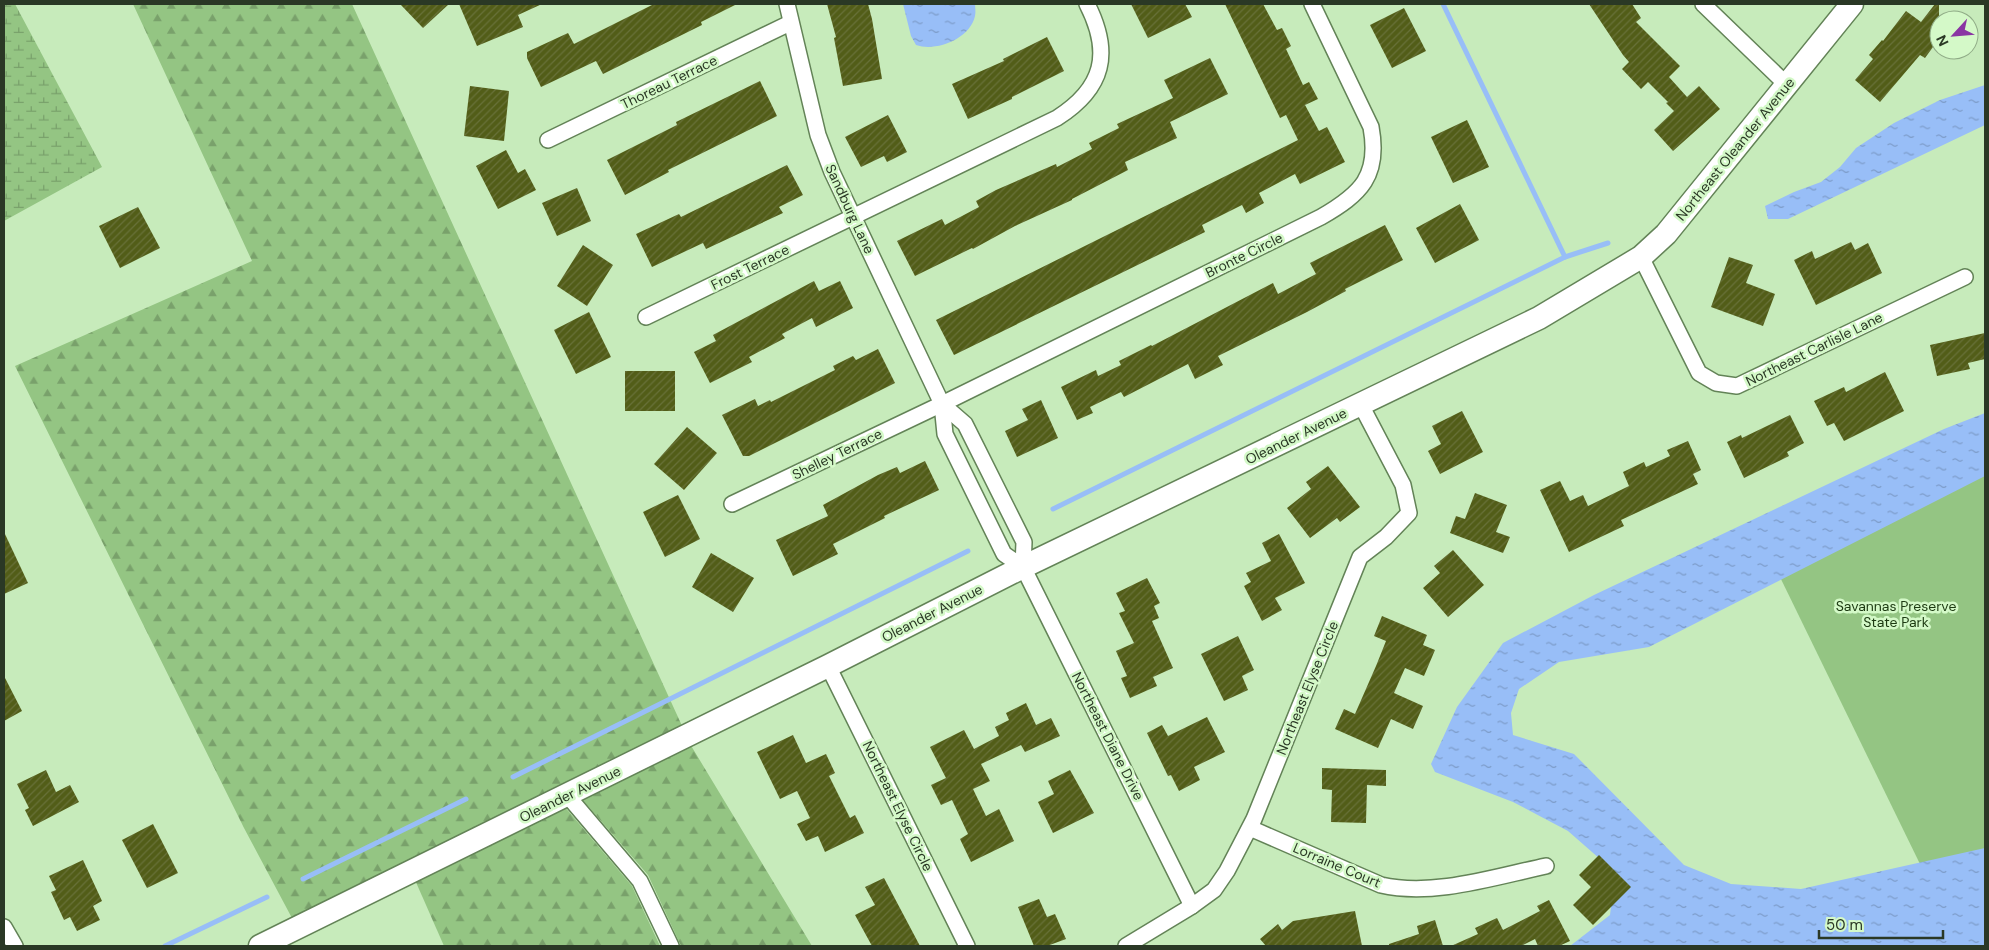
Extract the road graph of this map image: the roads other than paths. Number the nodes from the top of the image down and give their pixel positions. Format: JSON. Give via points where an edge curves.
{"nodes":[{"id":1,"x":787,"y":4,"type":"edge"},
{"id":2,"x":1087,"y":4,"type":"edge"},
{"id":3,"x":1312,"y":4,"type":"edge"},
{"id":4,"x":1703,"y":4,"type":"edge"},
{"id":5,"x":1852,"y":4,"type":"edge"},
{"id":6,"x":790,"y":23,"type":"junction"},
{"id":7,"x":1787,"y":85,"type":"junction"},
{"id":8,"x":548,"y":140,"type":"dead end"},
{"id":9,"x":854,"y":217,"type":"junction"},
{"id":10,"x":1641,"y":257,"type":"junction"},
{"id":11,"x":1965,"y":277,"type":"dead end"},
{"id":12,"x":1604,"y":279,"type":"joint"},
{"id":13,"x":646,"y":318,"type":"dead end"},
{"id":14,"x":942,"y":404,"type":"junction"},
{"id":15,"x":1361,"y":405,"type":"junction"},
{"id":16,"x":732,"y":504,"type":"dead end"},
{"id":17,"x":1023,"y":567,"type":"junction"},
{"id":18,"x":828,"y":666,"type":"junction"},
{"id":19,"x":567,"y":795,"type":"junction"},
{"id":20,"x":1250,"y":828,"type":"junction"},
{"id":21,"x":1546,"y":866,"type":"dead end"},
{"id":22,"x":1192,"y":906,"type":"junction"},
{"id":23,"x":4,"y":927,"type":"edge"},
{"id":24,"x":15,"y":946,"type":"edge"},
{"id":25,"x":260,"y":946,"type":"edge"},
{"id":26,"x":671,"y":946,"type":"edge"},
{"id":27,"x":967,"y":946,"type":"edge"},
{"id":28,"x":1126,"y":946,"type":"edge"}],
"edges":[{"from":1,"to":6,"type":"street","name":"Sandburg Lane"},
{"from":2,"to":9,"type":"street","via":[[1096,21],[1102,55],[1094,82],[1080,101],[1057,118]]},
{"from":3,"to":14,"type":"street","name":"Bronte Circle","via":[[1371,127],[1374,157],[1361,188],[1345,204],[1321,217]]},
{"from":4,"to":7,"type":"street"},
{"from":5,"to":7,"type":"street","name":"Northeast Oleander Avenue"},
{"from":6,"to":8,"type":"street","name":"Thoreau Terrace"},
{"from":6,"to":9,"type":"street","name":"Sandburg Lane","via":[[818,135]]},
{"from":7,"to":10,"type":"street","name":"Northeast Oleander Avenue","via":[[1666,234]]},
{"from":9,"to":13,"type":"street","name":"Frost Terrace"},
{"from":9,"to":14,"type":"street","name":"Sandburg Lane"},
{"from":10,"to":11,"type":"street","name":"Northeast Carlisle Lane","via":[[1699,373],[1716,383],[1737,386]]},
{"from":10,"to":12,"type":"street","name":"Northeast Oleander Avenue"},
{"from":12,"to":15,"type":"street","name":"Oleander Avenue","via":[[1539,318]]},
{"from":14,"to":16,"type":"street","name":"Shelley Terrace"},
{"from":14,"to":17,"type":"street","name":"Sandburg Lane","via":[[945,434],[1004,554]]},
{"from":14,"to":17,"type":"street","name":"Sandburg Lane","via":[[965,424],[1024,542]]},
{"from":15,"to":17,"type":"street","name":"Oleander Avenue"},
{"from":15,"to":20,"type":"street","name":"Northeast Elyse Circle","via":[[1403,485],[1409,513],[1360,557]]},
{"from":17,"to":18,"type":"street","name":"Oleander Avenue"},
{"from":17,"to":22,"type":"street","name":"Northeast Diane Drive"},
{"from":18,"to":19,"type":"street","name":"Oleander Avenue"},
{"from":18,"to":27,"type":"street","name":"Northeast Elyse Circle"},
{"from":19,"to":25,"type":"street","name":"Oleander Avenue"},
{"from":19,"to":26,"type":"street","via":[[640,881]]},
{"from":20,"to":21,"type":"street","name":"Lorraine Court","via":[[1381,885],[1399,889],[1448,886]]},
{"from":20,"to":22,"type":"street","name":"Northeast Elyse Circle","via":[[1214,890]]},
{"from":22,"to":28,"type":"street","name":"Northeast Elyse Circle"},
{"from":23,"to":24,"type":"street"}]}
